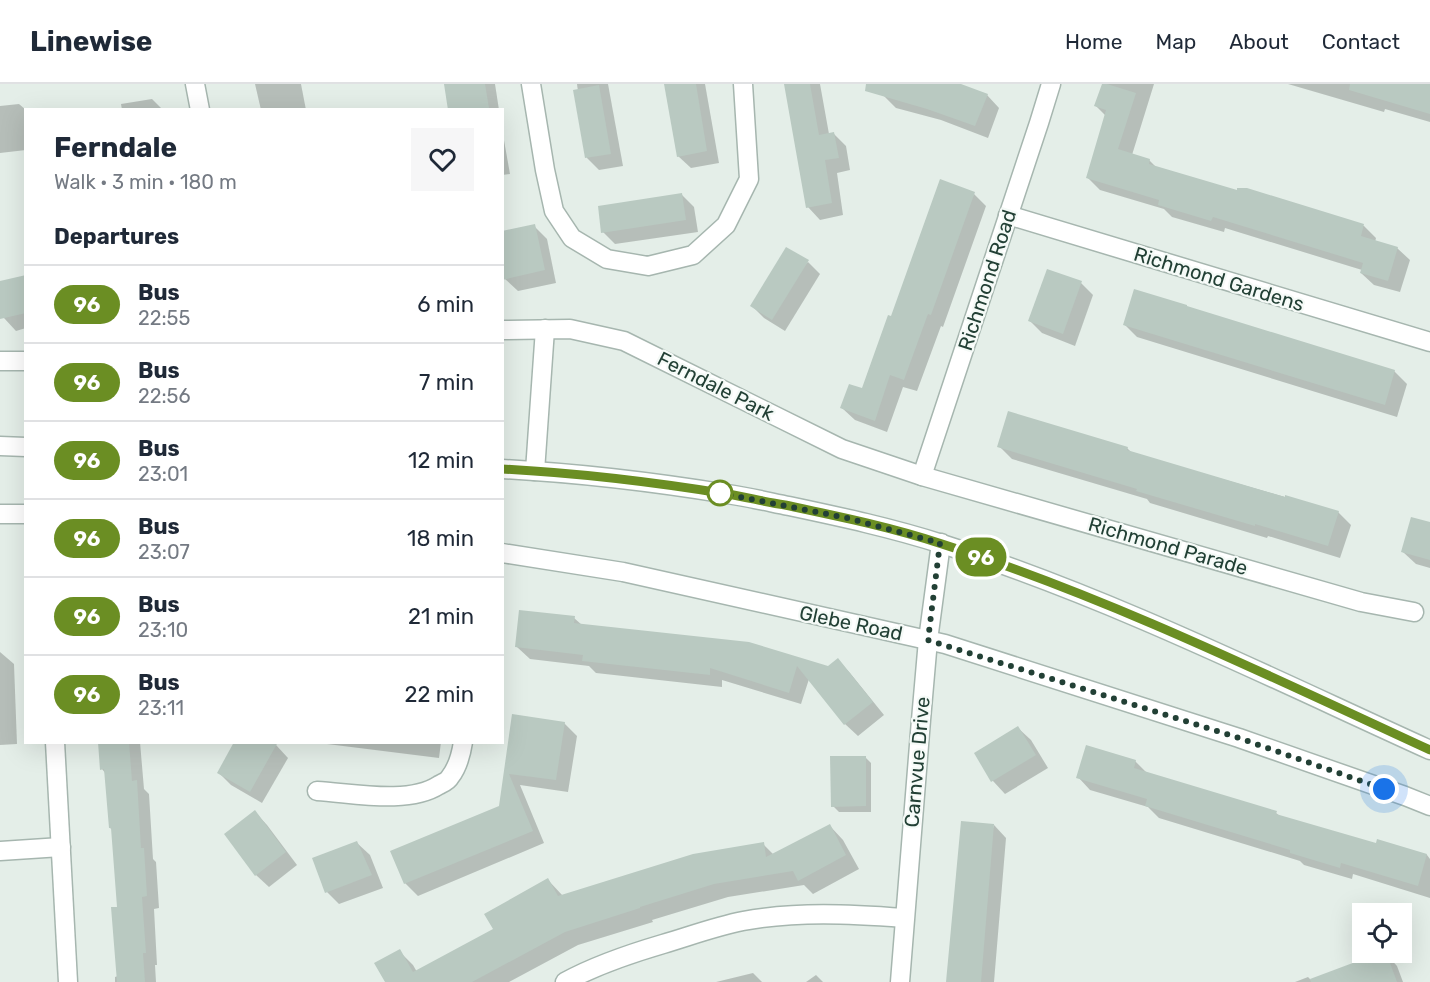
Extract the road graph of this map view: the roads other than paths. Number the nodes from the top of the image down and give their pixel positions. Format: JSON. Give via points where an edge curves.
{"nodes":[{"id":1,"x":195,"y":84,"type":"edge"},
{"id":2,"x":531,"y":84,"type":"edge"},
{"id":3,"x":742,"y":84,"type":"edge"},
{"id":4,"x":1051,"y":84,"type":"edge"},
{"id":5,"x":200,"y":108,"type":"edge"},
{"id":6,"x":1008,"y":216,"type":"junction"},
{"id":7,"x":545,"y":329,"type":"junction"},
{"id":8,"x":504,"y":330,"type":"edge"},
{"id":9,"x":1430,"y":342,"type":"edge"},
{"id":10,"x":0,"y":361,"type":"edge"},
{"id":11,"x":24,"y":361,"type":"edge"},
{"id":12,"x":0,"y":446,"type":"edge"},
{"id":13,"x":24,"y":447,"type":"edge"},
{"id":14,"x":504,"y":469,"type":"edge"},
{"id":15,"x":535,"y":471,"type":"junction"},
{"id":16,"x":922,"y":476,"type":"junction"},
{"id":17,"x":0,"y":514,"type":"edge"},
{"id":18,"x":24,"y":514,"type":"edge"},
{"id":19,"x":940,"y":543,"type":"junction"},
{"id":20,"x":504,"y":553,"type":"edge"},
{"id":21,"x":1414,"y":612,"type":"dead end"},
{"id":22,"x":928,"y":640,"type":"junction"},
{"id":23,"x":55,"y":744,"type":"edge"},
{"id":24,"x":463,"y":744,"type":"edge"},
{"id":25,"x":1430,"y":750,"type":"edge"},
{"id":26,"x":317,"y":790,"type":"dead end"},
{"id":27,"x":1430,"y":806,"type":"edge"},
{"id":28,"x":61,"y":847,"type":"junction"},
{"id":29,"x":0,"y":851,"type":"edge"},
{"id":30,"x":904,"y":918,"type":"junction"},
{"id":31,"x":68,"y":982,"type":"edge"},
{"id":32,"x":565,"y":982,"type":"edge"},
{"id":33,"x":900,"y":982,"type":"edge"}],
"edges":[{"from":1,"to":5,"type":"street"},
{"from":2,"to":3,"type":"street","via":[[554,212],[572,238],[607,259],[648,266],[693,255],[726,225],[749,179]]},
{"from":4,"to":6,"type":"street","name":"Richmond Road"},
{"from":6,"to":9,"type":"street","name":"Richmond Gardens"},
{"from":6,"to":16,"type":"street","name":"Richmond Road"},
{"from":7,"to":8,"type":"street","name":"Ferndale Park"},
{"from":7,"to":15,"type":"street"},
{"from":7,"to":16,"type":"street","name":"Ferndale Park","via":[[570,329],[624,341],[843,449]]},
{"from":10,"to":11,"type":"street"},
{"from":12,"to":13,"type":"street"},
{"from":14,"to":15,"type":"street"},
{"from":15,"to":19,"type":"street","via":[[729,494],[847,518]]},
{"from":16,"to":21,"type":"street","name":"Richmond Parade","via":[[1361,602]]},
{"from":17,"to":18,"type":"street"},
{"from":19,"to":22,"type":"street","name":"Carnvue Drive"},
{"from":19,"to":25,"type":"street","via":[[1065,587],[1168,630]]},
{"from":20,"to":22,"type":"street","name":"Glebe Road","via":[[623,572]]},
{"from":22,"to":27,"type":"street","name":"Glebe Road","via":[[1239,738]]},
{"from":22,"to":30,"type":"street","name":"Carnvue Drive"},
{"from":23,"to":28,"type":"street"},
{"from":24,"to":26,"type":"street","via":[[449,779],[430,791],[382,796]]},
{"from":28,"to":29,"type":"street"},
{"from":28,"to":31,"type":"street"},
{"from":30,"to":32,"type":"street","via":[[798,915],[743,921],[622,956]]},
{"from":30,"to":33,"type":"street","name":"Carnvue Drive"}]}
